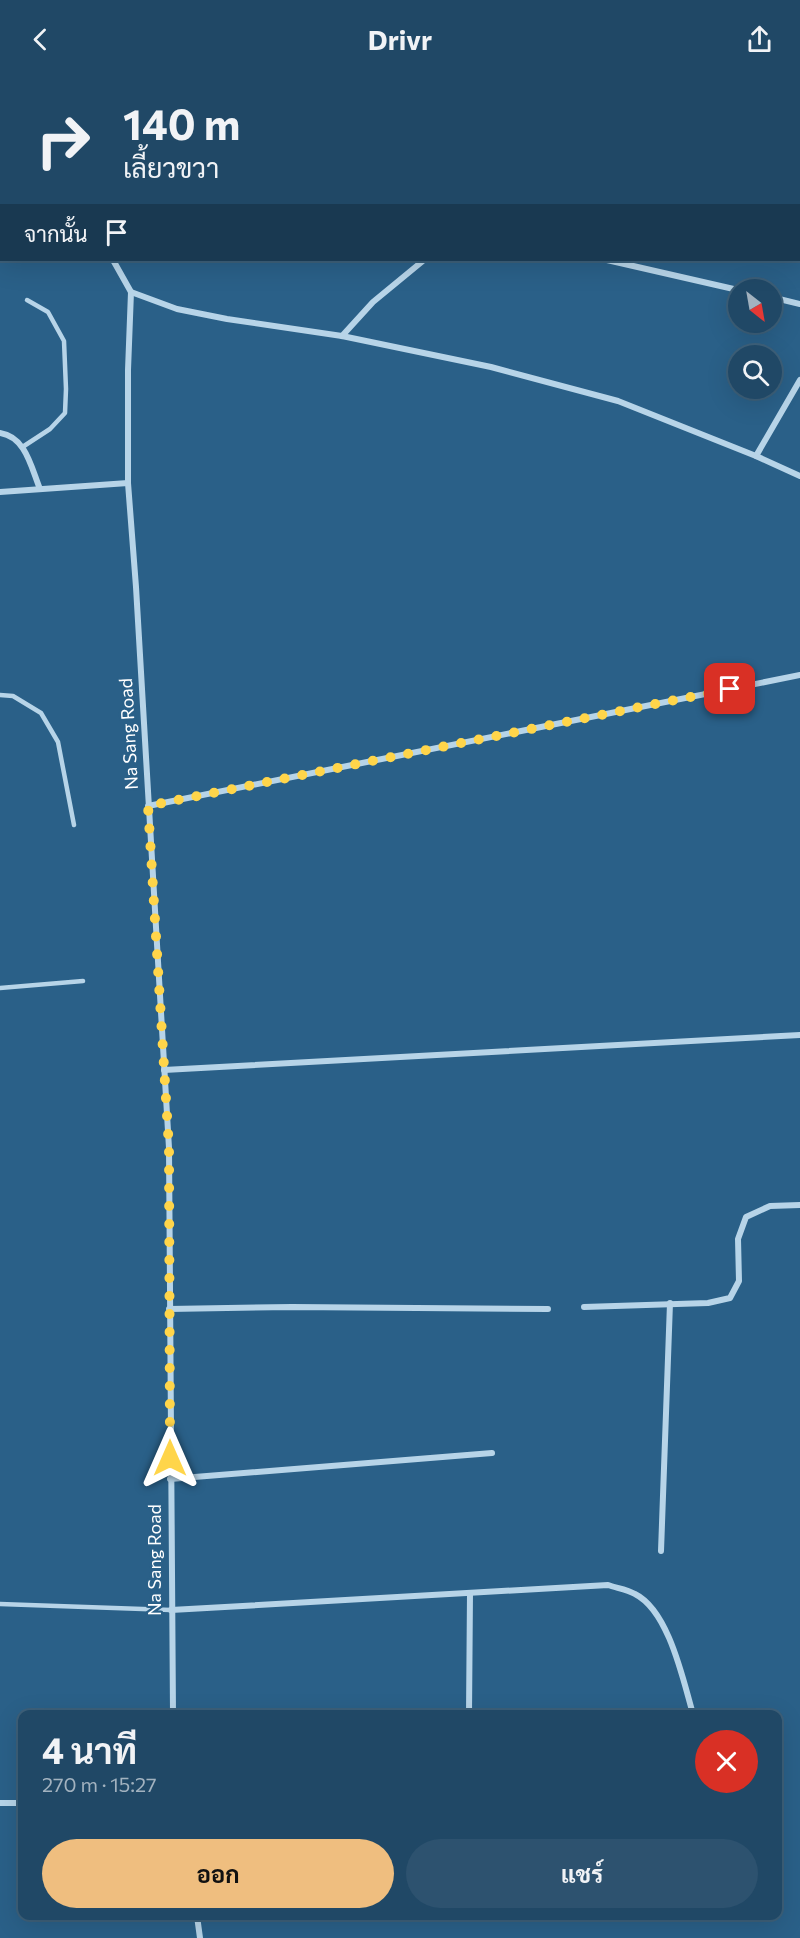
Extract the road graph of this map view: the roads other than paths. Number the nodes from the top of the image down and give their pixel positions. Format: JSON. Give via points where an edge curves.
{"nodes":[{"id":1,"x":114,"y":261,"type":"edge"},
{"id":2,"x":423,"y":261,"type":"edge"},
{"id":3,"x":612,"y":261,"type":"edge"},
{"id":4,"x":728,"y":288,"type":"edge"},
{"id":5,"x":131,"y":292,"type":"junction"},
{"id":6,"x":27,"y":300,"type":"dead end"},
{"id":7,"x":782,"y":300,"type":"edge"},
{"id":8,"x":800,"y":304,"type":"edge"},
{"id":9,"x":342,"y":336,"type":"junction"},
{"id":10,"x":800,"y":380,"type":"edge"},
{"id":11,"x":0,"y":433,"type":"edge"},
{"id":12,"x":24,"y":446,"type":"junction"},
{"id":13,"x":756,"y":456,"type":"junction"},
{"id":14,"x":800,"y":476,"type":"edge"},
{"id":15,"x":128,"y":483,"type":"junction"},
{"id":16,"x":40,"y":489,"type":"junction"},
{"id":17,"x":0,"y":492,"type":"edge"},
{"id":18,"x":800,"y":675,"type":"edge"},
{"id":19,"x":0,"y":695,"type":"edge"},
{"id":20,"x":148,"y":806,"type":"junction"},
{"id":21,"x":74,"y":825,"type":"dead end"},
{"id":22,"x":83,"y":981,"type":"dead end"},
{"id":23,"x":0,"y":988,"type":"edge"},
{"id":24,"x":800,"y":1035,"type":"edge"},
{"id":25,"x":164,"y":1070,"type":"junction"},
{"id":26,"x":800,"y":1205,"type":"edge"},
{"id":27,"x":670,"y":1304,"type":"junction"},
{"id":28,"x":584,"y":1307,"type":"dead end"},
{"id":29,"x":169,"y":1309,"type":"junction"},
{"id":30,"x":548,"y":1309,"type":"dead end"},
{"id":31,"x":492,"y":1453,"type":"dead end"},
{"id":32,"x":170,"y":1479,"type":"junction"},
{"id":33,"x":662,"y":1551,"type":"dead end"},
{"id":34,"x":470,"y":1593,"type":"junction"},
{"id":35,"x":0,"y":1604,"type":"edge"},
{"id":36,"x":171,"y":1610,"type":"junction"},
{"id":37,"x":172,"y":1710,"type":"edge"},
{"id":38,"x":469,"y":1710,"type":"edge"},
{"id":39,"x":692,"y":1710,"type":"edge"},
{"id":40,"x":0,"y":1803,"type":"edge"},
{"id":41,"x":18,"y":1803,"type":"edge"},
{"id":42,"x":198,"y":1920,"type":"edge"},
{"id":43,"x":200,"y":1938,"type":"edge"}],
"edges":[{"from":1,"to":5,"type":"street"},
{"from":2,"to":9,"type":"street","via":[[373,302]]},
{"from":3,"to":4,"type":"street"},
{"from":5,"to":9,"type":"street","via":[[177,309]]},
{"from":5,"to":15,"type":"street","name":"Na Sang Road"},
{"from":6,"to":12,"type":"lane","via":[[48,312],[64,341],[66,389],[65,413],[50,429]]},
{"from":7,"to":8,"type":"street"},
{"from":9,"to":13,"type":"street","via":[[491,367],[618,401]]},
{"from":10,"to":13,"type":"street"},
{"from":11,"to":12,"type":"street","via":[[9,434]]},
{"from":12,"to":16,"type":"street"},
{"from":13,"to":14,"type":"street"},
{"from":15,"to":16,"type":"street"},
{"from":15,"to":20,"type":"street","name":"Na Sang Road"},
{"from":16,"to":17,"type":"street"},
{"from":18,"to":20,"type":"street"},
{"from":19,"to":21,"type":"lane","via":[[13,696],[41,713],[58,742]]},
{"from":20,"to":25,"type":"street","name":"Na Sang Road"},
{"from":22,"to":23,"type":"lane"},
{"from":24,"to":25,"type":"street"},
{"from":25,"to":29,"type":"street","name":"Na Sang Road","via":[[169,1148]]},
{"from":26,"to":27,"type":"street","via":[[770,1206],[746,1217],[738,1239],[739,1281],[730,1298]]},
{"from":27,"to":28,"type":"street"},
{"from":27,"to":33,"type":"street"},
{"from":29,"to":30,"type":"street"},
{"from":29,"to":32,"type":"street","name":"Na Sang Road"},
{"from":31,"to":32,"type":"street"},
{"from":32,"to":36,"type":"street","name":"Na Sang Road"},
{"from":34,"to":36,"type":"street"},
{"from":34,"to":38,"type":"street"},
{"from":34,"to":39,"type":"street","via":[[608,1585],[636,1594],[658,1616]]},
{"from":35,"to":36,"type":"lane"},
{"from":36,"to":37,"type":"street","name":"Na Sang Road"},
{"from":40,"to":41,"type":"street"},
{"from":42,"to":43,"type":"street"}]}
